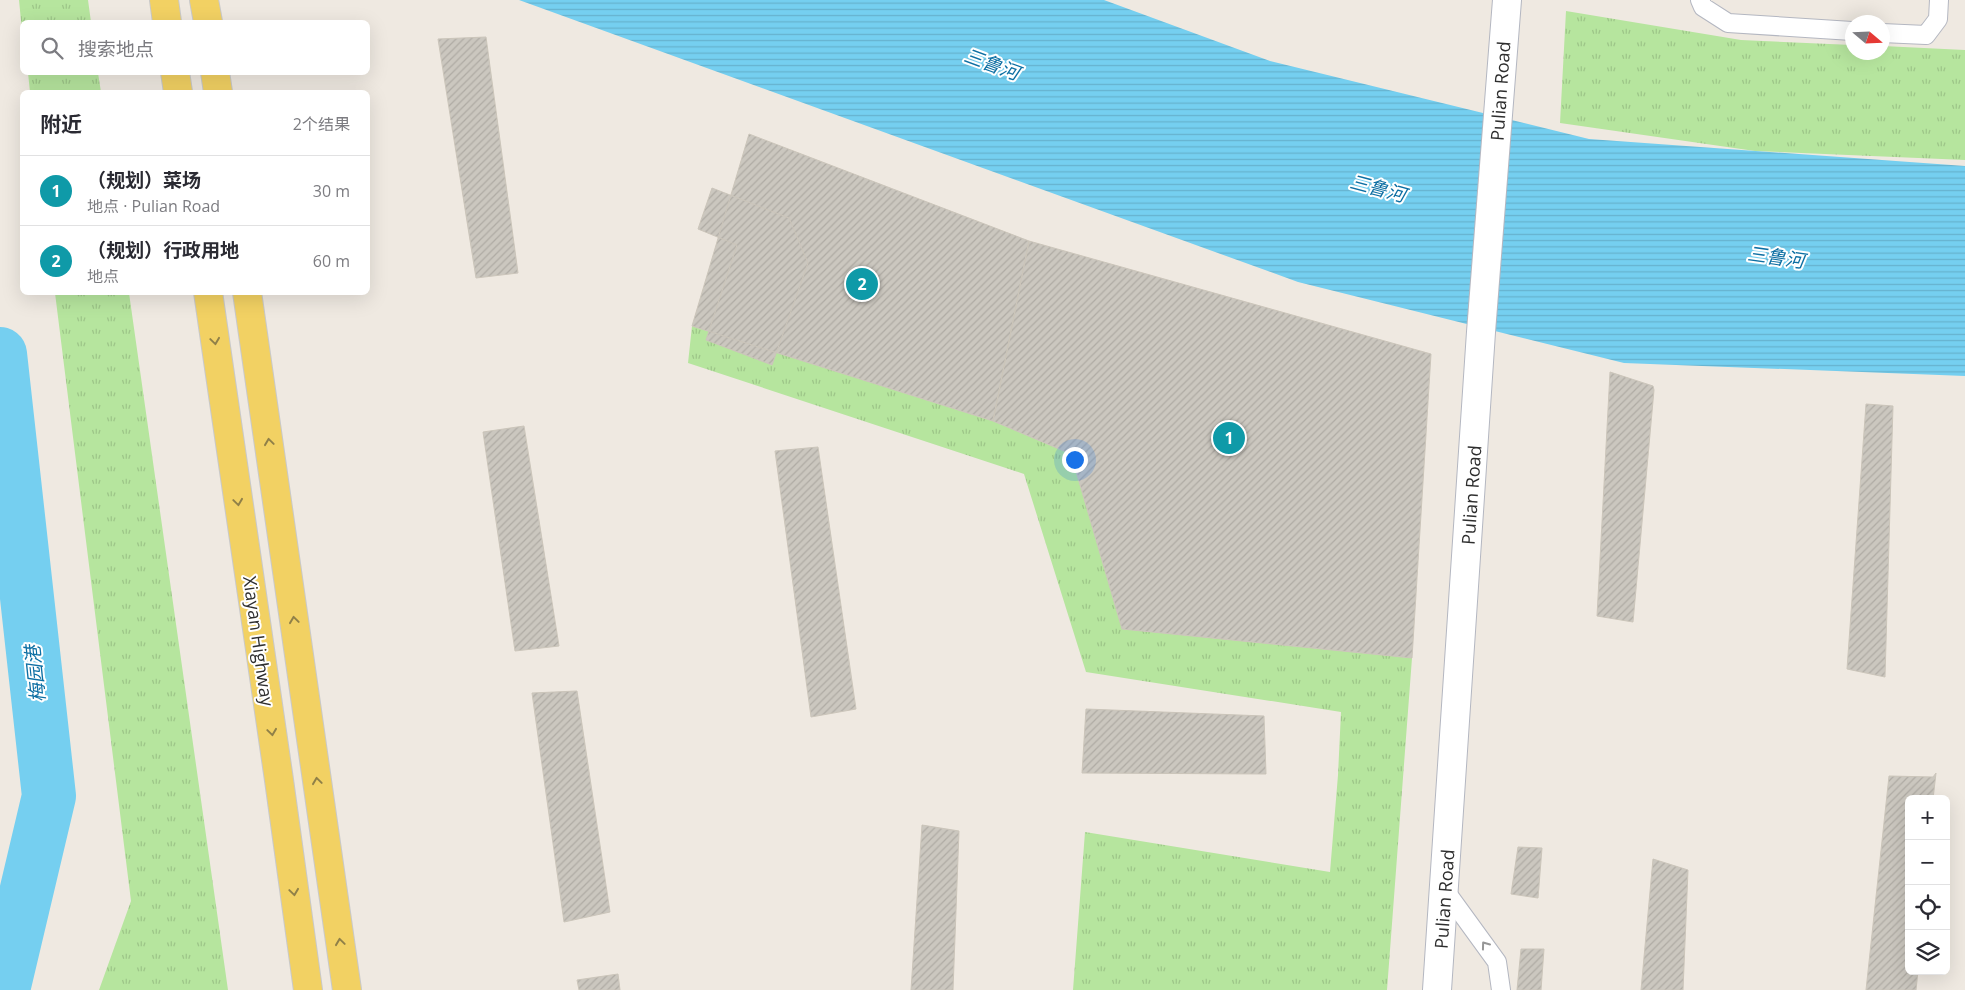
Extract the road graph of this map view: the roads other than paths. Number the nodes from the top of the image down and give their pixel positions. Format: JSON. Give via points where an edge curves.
{"nodes":[{"id":1,"x":164,"y":0,"type":"edge"},
{"id":2,"x":204,"y":0,"type":"edge"},
{"id":3,"x":1507,"y":0,"type":"edge"},
{"id":4,"x":1700,"y":0,"type":"edge"},
{"id":5,"x":1939,"y":0,"type":"edge"},
{"id":6,"x":167,"y":20,"type":"edge"},
{"id":7,"x":208,"y":20,"type":"edge"},
{"id":8,"x":1845,"y":31,"type":"edge"},
{"id":9,"x":1890,"y":33,"type":"edge"},
{"id":10,"x":175,"y":75,"type":"edge"},
{"id":11,"x":215,"y":75,"type":"edge"},
{"id":12,"x":178,"y":90,"type":"edge"},
{"id":13,"x":218,"y":90,"type":"edge"},
{"id":14,"x":208,"y":295,"type":"edge"},
{"id":15,"x":247,"y":295,"type":"edge"},
{"id":16,"x":1444,"y":889,"type":"junction"},
{"id":17,"x":308,"y":990,"type":"edge"},
{"id":18,"x":347,"y":990,"type":"edge"},
{"id":19,"x":1437,"y":990,"type":"edge"},
{"id":20,"x":1501,"y":990,"type":"edge"}],
"edges":[{"from":1,"to":6,"type":"main road"},
{"from":2,"to":7,"type":"main road"},
{"from":3,"to":16,"type":"street","name":"Pulian Road"},
{"from":4,"to":8,"type":"lane","via":[[1703,7],[1728,23]]},
{"from":5,"to":9,"type":"lane","via":[[1938,19],[1926,35]]},
{"from":10,"to":12,"type":"main road"},
{"from":11,"to":13,"type":"main road"},
{"from":14,"to":17,"type":"main road","name":"Xiayan Highway","one_way":true},
{"from":18,"to":15,"type":"main road","one_way":true},
{"from":16,"to":19,"type":"street","name":"Pulian Road"},
{"from":20,"to":16,"type":"lane","one_way":true,"via":[[1497,962]]}]}
